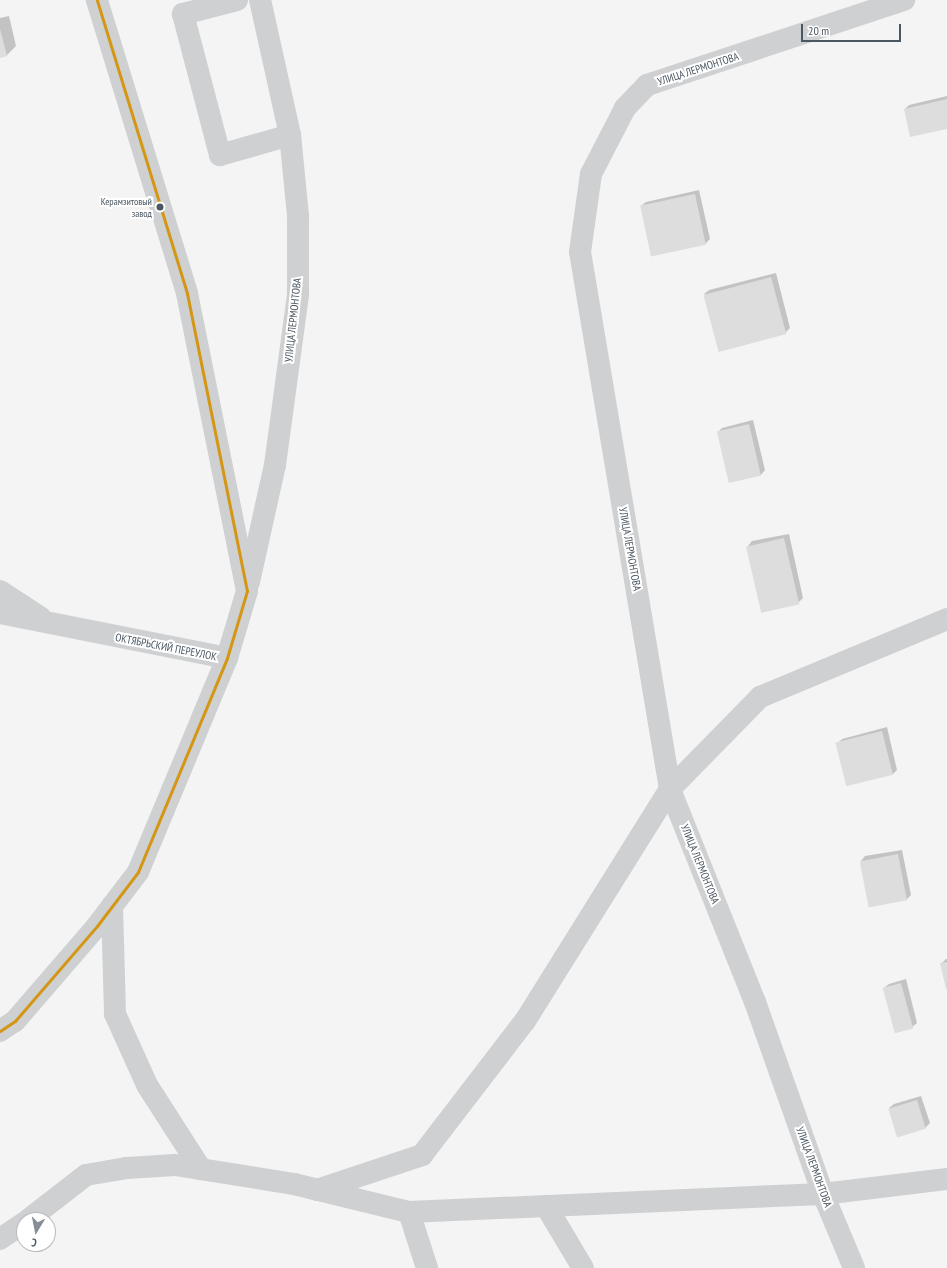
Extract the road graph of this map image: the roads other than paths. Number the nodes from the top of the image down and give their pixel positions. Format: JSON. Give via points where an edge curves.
{"nodes":[{"id":1,"x":97,"y":0,"type":"edge"},
{"id":2,"x":237,"y":0,"type":"edge"},
{"id":3,"x":260,"y":0,"type":"edge"},
{"id":4,"x":904,"y":0,"type":"edge"},
{"id":5,"x":290,"y":135,"type":"junction"},
{"id":6,"x":0,"y":591,"type":"edge"},
{"id":7,"x":247,"y":591,"type":"junction"},
{"id":8,"x":0,"y":612,"type":"edge"},
{"id":9,"x":947,"y":619,"type":"edge"},
{"id":10,"x":53,"y":625,"type":"junction"},
{"id":11,"x":227,"y":658,"type":"junction"},
{"id":12,"x":670,"y":789,"type":"junction"},
{"id":13,"x":112,"y":906,"type":"junction"},
{"id":14,"x":0,"y":1031,"type":"edge"},
{"id":15,"x":201,"y":1169,"type":"junction"},
{"id":16,"x":947,"y":1179,"type":"edge"},
{"id":17,"x":317,"y":1190,"type":"junction"},
{"id":18,"x":823,"y":1194,"type":"junction"},
{"id":19,"x":546,"y":1206,"type":"junction"},
{"id":20,"x":38,"y":1212,"type":"edge"},
{"id":21,"x":409,"y":1212,"type":"junction"},
{"id":22,"x":16,"y":1229,"type":"edge"},
{"id":23,"x":0,"y":1240,"type":"edge"},
{"id":24,"x":427,"y":1268,"type":"edge"},
{"id":25,"x":583,"y":1268,"type":"edge"},
{"id":26,"x":854,"y":1268,"type":"edge"}],
"edges":[{"from":1,"to":7,"type":"street","via":[[187,293]]},
{"from":2,"to":5,"type":"street","via":[[183,14],[220,155]]},
{"from":3,"to":5,"type":"street","name":"УЛИЦА ЛЕРМОНТОВА"},
{"from":4,"to":12,"type":"street","name":"УЛИЦА ЛЕРМОНТОВА","via":[[647,85],[625,108],[591,174],[580,252]]},
{"from":5,"to":7,"type":"street","name":"УЛИЦА ЛЕРМОНТОВА","via":[[298,216],[298,294],[275,465]]},
{"from":6,"to":10,"type":"street"},
{"from":7,"to":11,"type":"street","name":"УЛИЦА ЛЕРМОНТОВА"},
{"from":8,"to":10,"type":"street","name":"ОКТЯБРЬСКИЙ ПЕРЕУЛОК"},
{"from":9,"to":12,"type":"street","via":[[760,697]]},
{"from":10,"to":11,"type":"street","name":"ОКТЯБРЬСКИЙ ПЕРЕУЛОК"},
{"from":11,"to":13,"type":"street","name":"ОКТЯБРЬСКИЙ ПЕРЕУЛОК","via":[[138,872]]},
{"from":12,"to":17,"type":"street","via":[[525,1021],[422,1155]]},
{"from":12,"to":18,"type":"street","name":"УЛИЦА ЛЕРМОНТОВА","via":[[755,1002]]},
{"from":13,"to":14,"type":"street","name":"ОКТЯБРЬСКИЙ ПЕРЕУЛОК","via":[[15,1021]]},
{"from":13,"to":15,"type":"street","via":[[116,1014],[147,1085]]},
{"from":15,"to":17,"type":"street"},
{"from":15,"to":20,"type":"street","via":[[175,1165],[127,1168],[86,1175]]},
{"from":16,"to":18,"type":"street"},
{"from":17,"to":21,"type":"street"},
{"from":18,"to":19,"type":"street"},
{"from":18,"to":26,"type":"street","name":"УЛИЦА ЛЕРМОНТОВА"},
{"from":19,"to":21,"type":"street"},
{"from":19,"to":25,"type":"street"},
{"from":21,"to":24,"type":"street"},
{"from":22,"to":23,"type":"street"}]}
